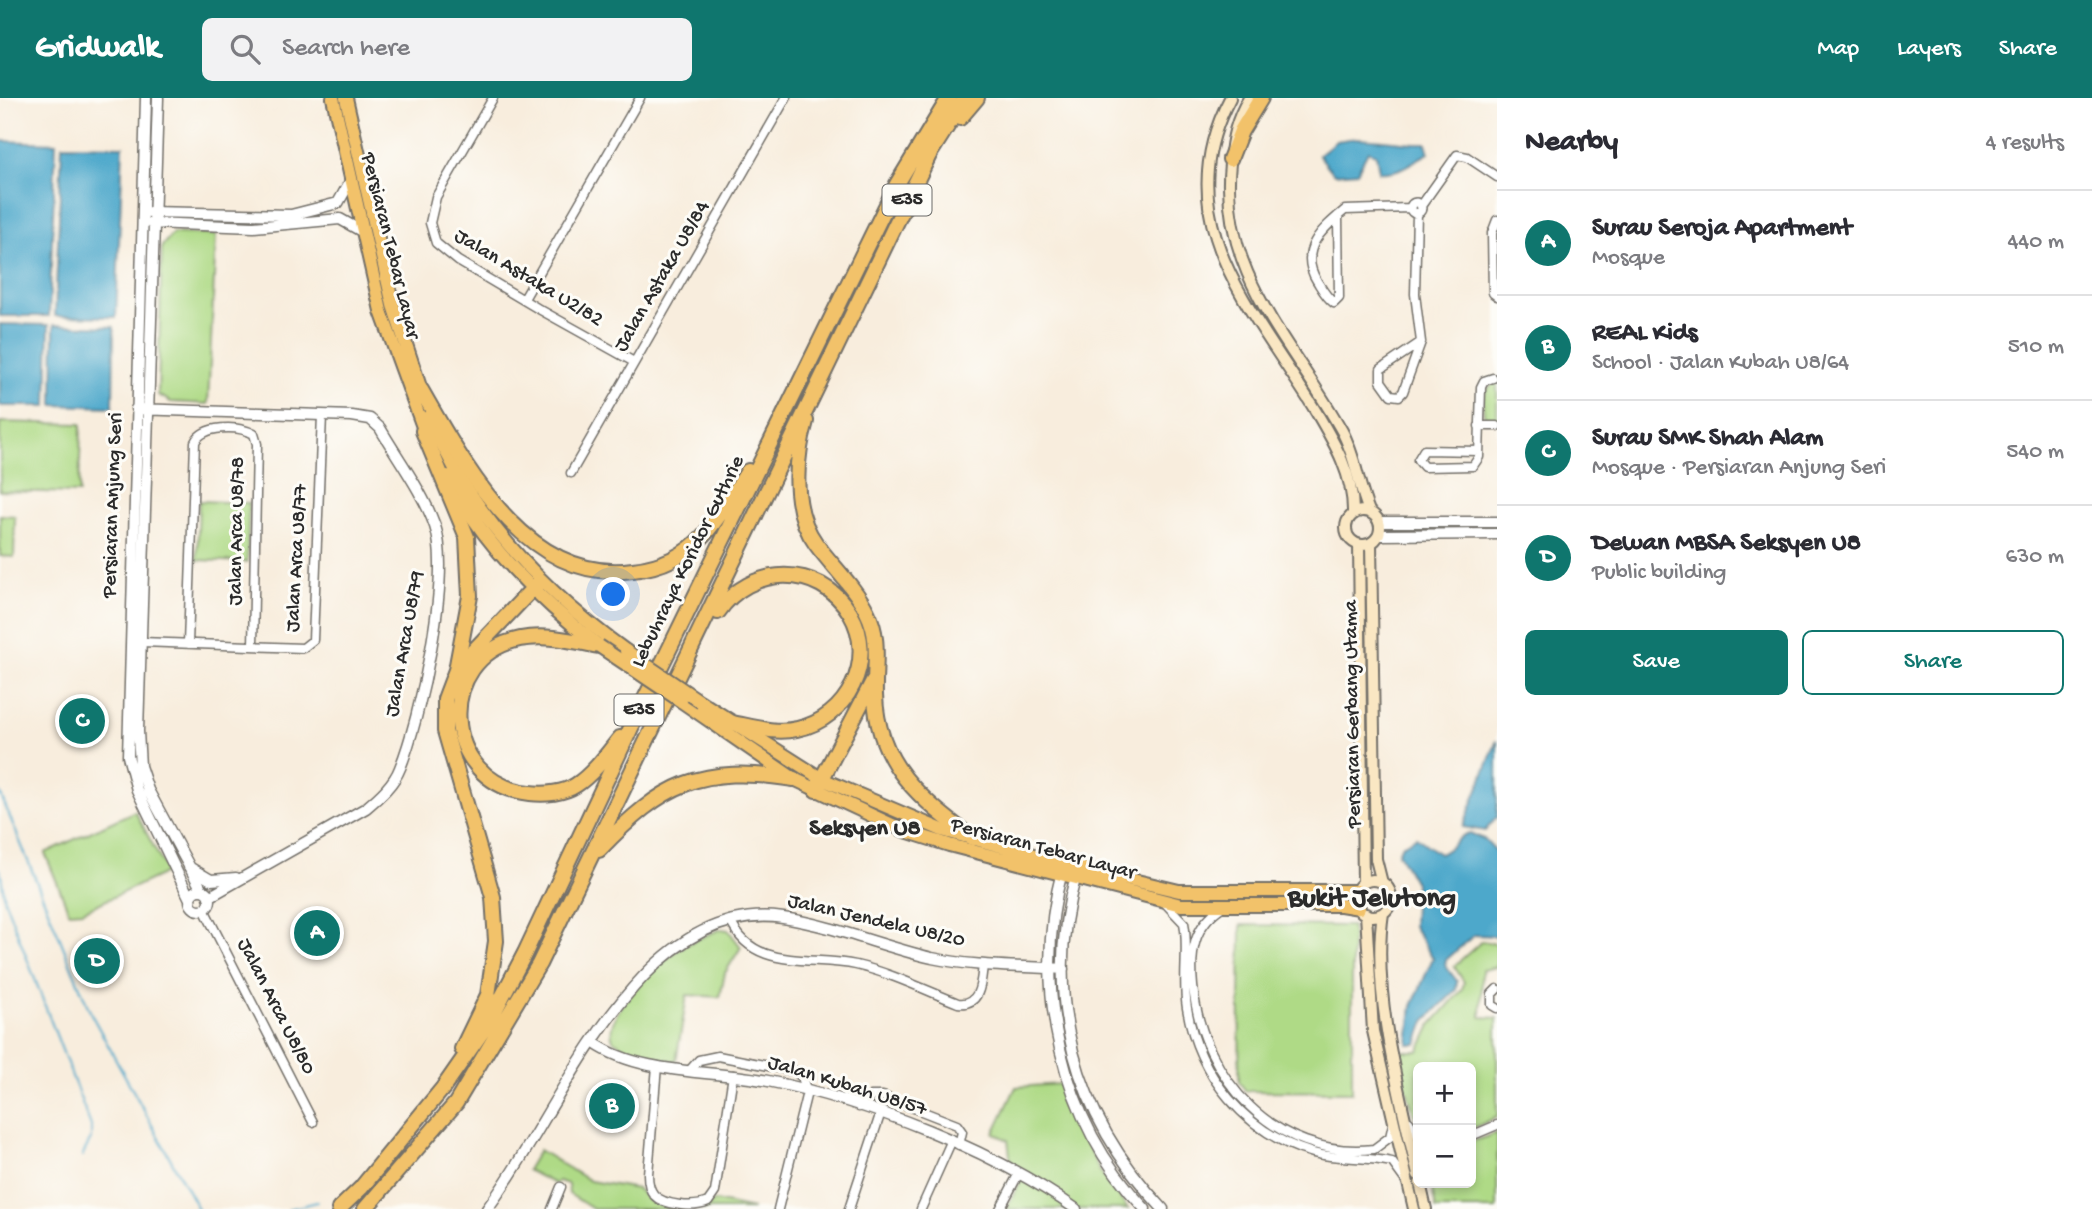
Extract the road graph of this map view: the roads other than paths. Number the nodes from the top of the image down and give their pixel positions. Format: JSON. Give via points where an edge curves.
{"nodes":[{"id":1,"x":146,"y":98,"type":"edge"},
{"id":2,"x":158,"y":98,"type":"edge"},
{"id":3,"x":333,"y":98,"type":"edge"},
{"id":4,"x":346,"y":98,"type":"edge"},
{"id":5,"x":493,"y":98,"type":"edge"},
{"id":6,"x":640,"y":98,"type":"edge"},
{"id":7,"x":786,"y":98,"type":"edge"},
{"id":8,"x":943,"y":98,"type":"edge"},
{"id":9,"x":949,"y":98,"type":"edge"},
{"id":10,"x":965,"y":98,"type":"edge"},
{"id":11,"x":978,"y":98,"type":"edge"},
{"id":12,"x":1230,"y":98,"type":"edge"},
{"id":13,"x":1249,"y":98,"type":"edge"},
{"id":14,"x":1261,"y":98,"type":"edge"},
{"id":15,"x":935,"y":118,"type":"junction"},
{"id":16,"x":939,"y":137,"type":"junction"},
{"id":17,"x":1230,"y":159,"type":"junction"},
{"id":18,"x":1497,"y":177,"type":"edge"},
{"id":19,"x":351,"y":180,"type":"junction"},
{"id":20,"x":1416,"y":209,"type":"junction"},
{"id":21,"x":142,"y":212,"type":"junction"},
{"id":22,"x":155,"y":212,"type":"junction"},
{"id":23,"x":1338,"y":216,"type":"junction"},
{"id":24,"x":1497,"y":220,"type":"edge"},
{"id":25,"x":142,"y":223,"type":"junction"},
{"id":26,"x":156,"y":224,"type":"junction"},
{"id":27,"x":363,"y":232,"type":"junction"},
{"id":28,"x":1495,"y":234,"type":"edge"},
{"id":29,"x":1497,"y":296,"type":"edge"},
{"id":30,"x":524,"y":299,"type":"junction"},
{"id":31,"x":1421,"y":342,"type":"junction"},
{"id":32,"x":634,"y":362,"type":"junction"},
{"id":33,"x":1493,"y":378,"type":"dead end"},
{"id":34,"x":816,"y":386,"type":"junction"},
{"id":35,"x":421,"y":390,"type":"junction"},
{"id":36,"x":136,"y":409,"type":"junction"},
{"id":37,"x":150,"y":409,"type":"junction"},
{"id":38,"x":322,"y":415,"type":"junction"},
{"id":39,"x":1479,"y":426,"type":"junction"},
{"id":40,"x":1497,"y":426,"type":"edge"},
{"id":41,"x":423,"y":431,"type":"junction"},
{"id":42,"x":770,"y":444,"type":"junction"},
{"id":43,"x":1479,"y":451,"type":"junction"},
{"id":44,"x":571,"y":473,"type":"dead end"},
{"id":45,"x":1369,"y":511,"type":"junction"},
{"id":46,"x":1353,"y":514,"type":"junction"},
{"id":47,"x":1380,"y":522,"type":"junction"},
{"id":48,"x":1497,"y":522,"type":"edge"},
{"id":49,"x":1497,"y":534,"type":"edge"},
{"id":50,"x":1370,"y":541,"type":"junction"},
{"id":51,"x":536,"y":586,"type":"junction"},
{"id":52,"x":704,"y":626,"type":"junction"},
{"id":53,"x":141,"y":642,"type":"junction"},
{"id":54,"x":188,"y":644,"type":"junction"},
{"id":55,"x":253,"y":646,"type":"junction"},
{"id":56,"x":599,"y":646,"type":"junction"},
{"id":57,"x":456,"y":670,"type":"junction"},
{"id":58,"x":876,"y":673,"type":"junction"},
{"id":59,"x":701,"y":708,"type":"junction"},
{"id":60,"x":637,"y":715,"type":"junction"},
{"id":61,"x":733,"y":723,"type":"junction"},
{"id":62,"x":794,"y":779,"type":"junction"},
{"id":63,"x":819,"y":785,"type":"junction"},
{"id":64,"x":972,"y":838,"type":"junction"},
{"id":65,"x":588,"y":861,"type":"junction"},
{"id":66,"x":188,"y":867,"type":"junction"},
{"id":67,"x":1063,"y":869,"type":"junction"},
{"id":68,"x":1077,"y":873,"type":"junction"},
{"id":69,"x":245,"y":876,"type":"junction"},
{"id":70,"x":1382,"y":883,"type":"junction"},
{"id":71,"x":1360,"y":887,"type":"junction"},
{"id":72,"x":206,"y":893,"type":"junction"},
{"id":73,"x":190,"y":900,"type":"junction"},
{"id":74,"x":1164,"y":902,"type":"junction"},
{"id":75,"x":1222,"y":907,"type":"junction"},
{"id":76,"x":204,"y":909,"type":"junction"},
{"id":77,"x":1362,"y":911,"type":"junction"},
{"id":78,"x":1383,"y":913,"type":"junction"},
{"id":79,"x":730,"y":920,"type":"junction"},
{"id":80,"x":983,"y":965,"type":"junction"},
{"id":81,"x":1051,"y":968,"type":"junction"},
{"id":82,"x":1063,"y":969,"type":"junction"},
{"id":83,"x":1497,"y":989,"type":"edge"},
{"id":84,"x":1497,"y":1008,"type":"edge"},
{"id":85,"x":594,"y":1043,"type":"junction"},
{"id":86,"x":657,"y":1066,"type":"junction"},
{"id":87,"x":691,"y":1069,"type":"junction"},
{"id":88,"x":733,"y":1075,"type":"junction"},
{"id":89,"x":443,"y":1088,"type":"junction"},
{"id":90,"x":807,"y":1092,"type":"junction"},
{"id":91,"x":859,"y":1107,"type":"junction"},
{"id":92,"x":1404,"y":1113,"type":"junction"},
{"id":93,"x":880,"y":1115,"type":"junction"},
{"id":94,"x":313,"y":1122,"type":"dead end"},
{"id":95,"x":1394,"y":1124,"type":"junction"},
{"id":96,"x":1497,"y":1125,"type":"edge"},
{"id":97,"x":1413,"y":1128,"type":"edge"},
{"id":98,"x":1476,"y":1134,"type":"edge"},
{"id":99,"x":955,"y":1143,"type":"junction"},
{"id":100,"x":1413,"y":1153,"type":"edge"},
{"id":101,"x":1019,"y":1173,"type":"junction"},
{"id":102,"x":1413,"y":1173,"type":"edge"},
{"id":103,"x":1413,"y":1181,"type":"edge"},
{"id":104,"x":561,"y":1187,"type":"dead end"},
{"id":105,"x":1418,"y":1188,"type":"edge"},
{"id":106,"x":1419,"y":1188,"type":"edge"},
{"id":107,"x":339,"y":1209,"type":"edge"},
{"id":108,"x":365,"y":1209,"type":"edge"},
{"id":109,"x":487,"y":1209,"type":"edge"},
{"id":110,"x":552,"y":1209,"type":"edge"},
{"id":111,"x":778,"y":1209,"type":"edge"},
{"id":112,"x":849,"y":1209,"type":"edge"},
{"id":113,"x":921,"y":1209,"type":"edge"},
{"id":114,"x":1000,"y":1209,"type":"edge"},
{"id":115,"x":1076,"y":1209,"type":"edge"},
{"id":116,"x":1145,"y":1209,"type":"edge"},
{"id":117,"x":1163,"y":1209,"type":"edge"},
{"id":118,"x":1414,"y":1209,"type":"edge"},
{"id":119,"x":1426,"y":1209,"type":"edge"}],
"edges":[{"from":1,"to":21,"type":"street","name":"Persiaran Anjung Seri"},
{"from":2,"to":22,"type":"street","name":"Persiaran Anjung Seri"},
{"from":3,"to":19,"type":"main road","name":"Persiaran Tebar Layar"},
{"from":4,"to":35,"type":"main road","name":"Persiaran Tebar Layar","via":[[393,305]]},
{"from":5,"to":30,"type":"street","name":"Jalan Astaka U2/82","via":[[436,197],[430,223],[442,249]]},
{"from":6,"to":30,"type":"street"},
{"from":7,"to":32,"type":"street","name":"Jalan Astaka U8/84"},
{"from":8,"to":15,"type":"highway"},
{"from":9,"to":15,"type":"highway","name":"Lebuhraya Koridor Guthrie","number":"E35"},
{"from":10,"to":16,"type":"highway","name":"Lebuhraya Koridor Guthrie","number":"E35"},
{"from":11,"to":16,"type":"highway"},
{"from":12,"to":46,"type":"main road","name":"Persiaran Gerbang Utama","via":[[1214,137],[1210,163],[1209,211],[1214,238],[1229,275],[1339,451]]},
{"from":13,"to":17,"type":"main road","via":[[1234,129]]},
{"from":14,"to":17,"type":"highway"},
{"from":15,"to":42,"type":"highway","name":"Lebuhraya Koridor Guthrie","number":"E35","via":[[897,184]]},
{"from":16,"to":34,"type":"highway","name":"Lebuhraya Koridor Guthrie","number":"E35"},
{"from":17,"to":45,"type":"main road","via":[[1228,207],[1239,255],[1253,288],[1346,440]]},
{"from":18,"to":20,"type":"street","via":[[1457,155]]},
{"from":19,"to":22,"type":"street","via":[[338,202],[291,215]]},
{"from":19,"to":27,"type":"main road","name":"Persiaran Tebar Layar"},
{"from":20,"to":23,"type":"street","via":[[1351,209]]},
{"from":20,"to":31,"type":"street","via":[[1415,294]]},
{"from":21,"to":22,"type":"street"},
{"from":21,"to":25,"type":"street","name":"Persiaran Anjung Seri"},
{"from":22,"to":26,"type":"street","name":"Persiaran Anjung Seri"},
{"from":23,"to":23,"type":"street","via":[[1339,298],[1334,303],[1309,268],[1308,257]]},
{"from":24,"to":28,"type":"street"},
{"from":25,"to":26,"type":"street"},
{"from":25,"to":36,"type":"street","name":"Persiaran Anjung Seri"},
{"from":26,"to":27,"type":"street","via":[[254,228],[340,219]]},
{"from":26,"to":37,"type":"street","name":"Persiaran Anjung Seri"},
{"from":27,"to":41,"type":"main road","name":"Persiaran Tebar Layar","via":[[381,311]]},
{"from":28,"to":29,"type":"street","via":[[1493,293]]},
{"from":30,"to":32,"type":"street","name":"Jalan Astaka U2/82"},
{"from":31,"to":31,"type":"street","via":[[1381,369],[1381,381],[1391,396],[1403,392]]},
{"from":32,"to":44,"type":"street","name":"Jalan Astaka U8/84"},
{"from":33,"to":39,"type":"street","via":[[1481,387]]},
{"from":34,"to":52,"type":"highway","name":"Lebuhraya Koridor Guthrie","number":"E35"},
{"from":34,"to":58,"type":"highway","via":[[797,480],[801,513],[814,541],[867,612],[877,638]]},
{"from":35,"to":42,"type":"highway","via":[[461,459],[508,519],[553,556],[602,572],[652,568],[678,557],[702,538]]},
{"from":35,"to":51,"type":"main road","name":"Persiaran Tebar Layar","via":[[470,497]]},
{"from":36,"to":37,"type":"street","name":"Jalan Arca U8/79"},
{"from":36,"to":73,"type":"street","name":"Persiaran Anjung Seri","via":[[128,756],[137,790]]},
{"from":37,"to":38,"type":"street","name":"Jalan Arca U8/79"},
{"from":37,"to":53,"type":"street","name":"Persiaran Anjung Seri"},
{"from":38,"to":55,"type":"street","name":"Jalan Arca U8/77","via":[[315,634],[303,648]]},
{"from":38,"to":69,"type":"street","name":"Jalan Arca U8/79","via":[[360,416],[380,428],[435,526],[440,552],[429,652],[400,770],[385,791],[366,808]]},
{"from":39,"to":40,"type":"street"},
{"from":39,"to":43,"type":"street"},
{"from":41,"to":51,"type":"main road","name":"Persiaran Tebar Layar","via":[[476,524]]},
{"from":41,"to":57,"type":"highway","via":[[467,537],[470,596]]},
{"from":42,"to":60,"type":"highway","name":"Lebuhraya Koridor Guthrie","number":"E35"},
{"from":43,"to":43,"type":"street","via":[[1478,463],[1473,466],[1424,467],[1418,460],[1424,450]]},
{"from":45,"to":46,"type":"main road"},
{"from":45,"to":47,"type":"main road"},
{"from":46,"to":50,"type":"main road","name":"Persiaran Gerbang Utama","via":[[1346,528],[1350,539]]},
{"from":47,"to":48,"type":"street"},
{"from":47,"to":50,"type":"main road","name":"Persiaran Gerbang Utama"},
{"from":49,"to":50,"type":"street"},
{"from":50,"to":70,"type":"main road","name":"Persiaran Gerbang Utama","via":[[1376,859]]},
{"from":50,"to":71,"type":"main road","name":"Persiaran Gerbang Utama"},
{"from":51,"to":56,"type":"main road","name":"Persiaran Tebar Layar"},
{"from":51,"to":57,"type":"highway"},
{"from":51,"to":59,"type":"main road","name":"Persiaran Tebar Layar","bridge":true},
{"from":52,"to":61,"type":"highway","via":[[745,586],[757,579],[787,575],[825,587],[851,614],[857,632],[860,659],[855,681],[840,706],[824,719],[794,730]]},
{"from":52,"to":65,"type":"highway","name":"Lebuhraya Koridor Guthrie","number":"E35"},
{"from":53,"to":54,"type":"street","name":"Jalan Arca U8/77"},
{"from":53,"to":66,"type":"street","name":"Persiaran Anjung Seri","via":[[140,766]]},
{"from":54,"to":55,"type":"street","name":"Jalan Arca U8/77"},
{"from":54,"to":55,"type":"street","name":"Jalan Arca U8/78","via":[[195,442],[206,430],[247,430],[257,444]]},
{"from":56,"to":59,"type":"main road","name":"Persiaran Tebar Layar","bridge":true},
{"from":56,"to":60,"type":"highway","via":[[537,637],[492,650],[477,663],[460,702],[459,732],[468,754],[491,780],[511,789],[558,792],[576,785],[608,754]]},
{"from":57,"to":89,"type":"highway","via":[[444,699],[444,731],[493,897],[496,941],[488,995]]},
{"from":58,"to":63,"type":"highway"},
{"from":58,"to":64,"type":"highway","via":[[876,710],[898,770],[931,808]]},
{"from":59,"to":61,"type":"main road","name":"Persiaran Tebar Layar"},
{"from":59,"to":62,"type":"main road","name":"Persiaran Tebar Layar"},
{"from":60,"to":89,"type":"highway","name":"Lebuhraya Koridor Guthrie","number":"E35","via":[[525,953],[489,1021]]},
{"from":61,"to":63,"type":"main road","name":"Persiaran Tebar Layar"},
{"from":62,"to":63,"type":"main road","name":"Persiaran Tebar Layar"},
{"from":62,"to":65,"type":"highway","via":[[737,772],[683,783],[629,818]]},
{"from":63,"to":64,"type":"main road","name":"Persiaran Tebar Layar"},
{"from":63,"to":67,"type":"main road","name":"Persiaran Tebar Layar","via":[[905,831]]},
{"from":64,"to":67,"type":"main road","name":"Persiaran Tebar Layar"},
{"from":65,"to":108,"type":"highway","name":"Lebuhraya Koridor Guthrie","number":"E35","via":[[539,964],[456,1103]]},
{"from":66,"to":69,"type":"street","via":[[211,880]]},
{"from":66,"to":72,"type":"street","name":"Persiaran Anjung Seri"},
{"from":67,"to":68,"type":"main road","name":"Persiaran Tebar Layar"},
{"from":67,"to":81,"type":"street"},
{"from":68,"to":71,"type":"main road","name":"Persiaran Tebar Layar","via":[[1195,892]]},
{"from":68,"to":74,"type":"main road","name":"Persiaran Tebar Layar"},
{"from":68,"to":82,"type":"street"},
{"from":69,"to":72,"type":"street","name":"Jalan Arca U8/79"},
{"from":70,"to":71,"type":"main road","via":[[1373,880]]},
{"from":70,"to":78,"type":"main road","name":"Persiaran Gerbang Utama","via":[[1390,897]]},
{"from":71,"to":77,"type":"main road","name":"Persiaran Gerbang Utama"},
{"from":72,"to":73,"type":"street","via":[[194,892]]},
{"from":72,"to":76,"type":"street","via":[[209,904]]},
{"from":73,"to":76,"type":"street","via":[[196,909]]},
{"from":74,"to":75,"type":"main road","name":"Persiaran Tebar Layar"},
{"from":74,"to":103,"type":"street","via":[[1185,923],[1183,976],[1197,1047],[1209,1073],[1233,1104],[1279,1139],[1312,1153],[1392,1162]]},
{"from":75,"to":77,"type":"main road","name":"Persiaran Tebar Layar","via":[[1341,905]]},
{"from":75,"to":95,"type":"street","via":[[1197,931],[1192,976],[1204,1041],[1240,1099],[1275,1127],[1325,1146],[1374,1149],[1390,1137]]},
{"from":76,"to":94,"type":"street","name":"Jalan Arca U8/80"},
{"from":77,"to":78,"type":"main road"},
{"from":77,"to":95,"type":"main road","name":"Persiaran Gerbang Utama","via":[[1373,1031]]},
{"from":78,"to":92,"type":"main road","name":"Persiaran Gerbang Utama","via":[[1380,970]]},
{"from":79,"to":80,"type":"street","name":"Jalan Jendela U8/20","via":[[761,917],[806,922],[929,957]]},
{"from":79,"to":80,"type":"street","via":[[740,937],[763,953],[856,965],[958,1003],[976,997]]},
{"from":79,"to":85,"type":"street","name":"Jalan Jendela U8/20","via":[[686,940],[653,965]]},
{"from":80,"to":81,"type":"street","name":"Jalan Jendela U8/20"},
{"from":81,"to":82,"type":"street","name":"Jalan Jendela U8/20"},
{"from":81,"to":116,"type":"street","via":[[1056,1030],[1075,1097],[1112,1168]]},
{"from":82,"to":117,"type":"street","via":[[1068,1032],[1087,1097],[1116,1152]]},
{"from":83,"to":84,"type":"street","via":[[1492,1005]]},
{"from":85,"to":86,"type":"street","name":"Jalan Kubah U8/57","via":[[628,1062]]},
{"from":85,"to":109,"type":"street","name":"Jalan Jendela U8/20"},
{"from":86,"to":87,"type":"street","name":"Jalan Kubah U8/57"},
{"from":86,"to":88,"type":"street","via":[[649,1188],[661,1200],[694,1206],[708,1202],[715,1192]]},
{"from":87,"to":88,"type":"street","name":"Jalan Kubah U8/57"},
{"from":87,"to":90,"type":"street","via":[[712,1056],[744,1061],[799,1073]]},
{"from":88,"to":90,"type":"street","name":"Jalan Kubah U8/57"},
{"from":89,"to":107,"type":"highway","name":"Lebuhraya Koridor Guthrie","number":"E35"},
{"from":90,"to":91,"type":"street","name":"Jalan Kubah U8/57"},
{"from":90,"to":111,"type":"street"},
{"from":91,"to":93,"type":"street","name":"Jalan Kubah U8/57"},
{"from":91,"to":99,"type":"street","via":[[871,1096],[883,1096],[957,1125],[962,1132]]},
{"from":92,"to":97,"type":"street"},
{"from":92,"to":100,"type":"main road","name":"Persiaran Gerbang Utama"},
{"from":93,"to":99,"type":"street","name":"Jalan Kubah U8/57"},
{"from":93,"to":112,"type":"street"},
{"from":95,"to":102,"type":"main road","name":"Persiaran Gerbang Utama"},
{"from":96,"to":98,"type":"street"},
{"from":99,"to":101,"type":"street","name":"Jalan Kubah U8/57"},
{"from":99,"to":113,"type":"street"},
{"from":101,"to":114,"type":"street"},
{"from":101,"to":115,"type":"street","name":"Jalan Kubah U8/57"},
{"from":104,"to":110,"type":"street"},
{"from":105,"to":118,"type":"main road","name":"Persiaran Gerbang Utama"},
{"from":106,"to":119,"type":"main road","name":"Persiaran Gerbang Utama"}]}
